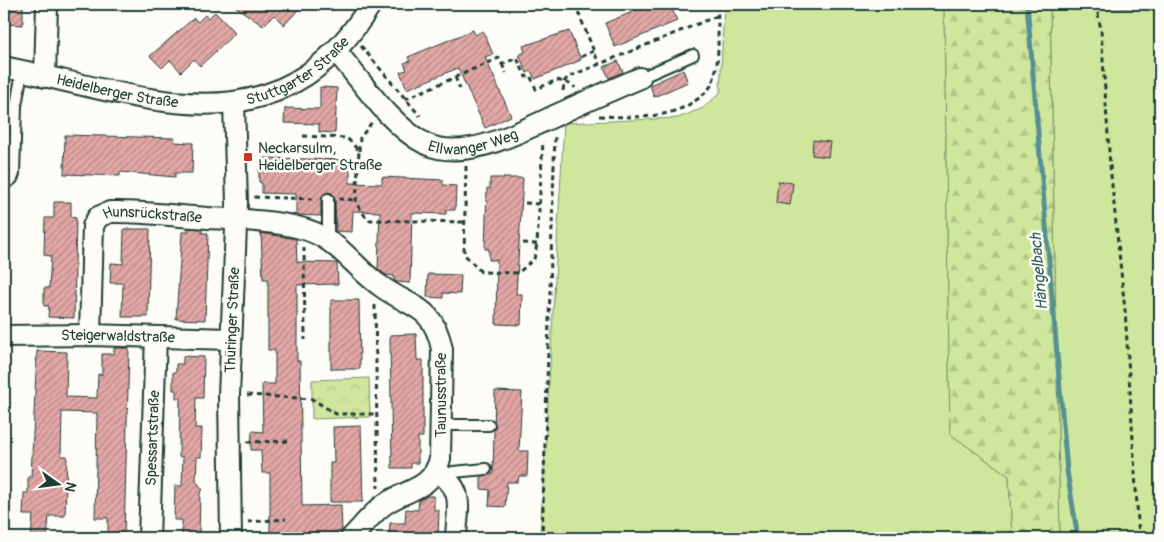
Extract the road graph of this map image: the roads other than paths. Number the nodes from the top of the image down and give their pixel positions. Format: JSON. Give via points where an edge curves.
{"nodes":[{"id":1,"x":47,"y":4,"type":"edge"},
{"id":2,"x":372,"y":4,"type":"edge"},
{"id":3,"x":336,"y":51,"type":"junction"},
{"id":4,"x":693,"y":56,"type":"dead end"},
{"id":5,"x":13,"y":69,"type":"edge"},
{"id":6,"x":45,"y":76,"type":"junction"},
{"id":7,"x":640,"y":78,"type":"joint"},
{"id":8,"x":234,"y":103,"type":"junction"},
{"id":9,"x":4,"y":184,"type":"edge"},
{"id":10,"x":328,"y":199,"type":"road end"},
{"id":11,"x":237,"y":220,"type":"junction"},
{"id":12,"x":328,"y":240,"type":"junction"},
{"id":13,"x":90,"y":335,"type":"junction"},
{"id":14,"x":4,"y":336,"type":"edge"},
{"id":15,"x":156,"y":337,"type":"junction"},
{"id":16,"x":231,"y":339,"type":"junction"},
{"id":17,"x":441,"y":425,"type":"junction"},
{"id":18,"x":489,"y":425,"type":"dead end"},
{"id":19,"x":486,"y":469,"type":"dead end"},
{"id":20,"x":442,"y":474,"type":"junction"},
{"id":21,"x":230,"y":531,"type":"edge"},
{"id":22,"x":149,"y":538,"type":"edge"},
{"id":23,"x":351,"y":538,"type":"edge"},
{"id":24,"x":456,"y":538,"type":"edge"}],
"edges":[{"from":1,"to":6,"type":"street"},
{"from":2,"to":3,"type":"street","name":"Stuttgarter Straße"},
{"from":3,"to":7,"type":"street","name":"Ellwanger Weg","via":[[409,133],[426,144],[456,150],[508,136]]},
{"from":3,"to":8,"type":"street","name":"Stuttgarter Straße","via":[[320,67],[291,86]]},
{"from":4,"to":7,"type":"lane"},
{"from":5,"to":6,"type":"street","name":"Heidelberger Straße"},
{"from":5,"to":9,"type":"lane","via":[[16,106],[14,174]]},
{"from":6,"to":8,"type":"street","name":"Heidelberger Straße","via":[[163,101]]},
{"from":8,"to":11,"type":"street","name":"Thüringer Straße"},
{"from":10,"to":12,"type":"lane"},
{"from":11,"to":12,"type":"street","name":"Taunusstraße","via":[[304,229]]},
{"from":11,"to":13,"type":"street","name":"Hunsrückstraße","via":[[120,212],[98,218],[93,226]]},
{"from":11,"to":16,"type":"street","name":"Thüringer Straße"},
{"from":12,"to":17,"type":"street","name":"Taunusstraße","via":[[374,282],[422,309],[438,333],[442,349]]},
{"from":13,"to":14,"type":"street","name":"Steigerwaldstraße"},
{"from":13,"to":15,"type":"street","name":"Steigerwaldstraße"},
{"from":15,"to":16,"type":"street","name":"Steigerwaldstraße"},
{"from":15,"to":22,"type":"street","name":"Spessartstraße"},
{"from":16,"to":21,"type":"street","name":"Thüringer Straße"},
{"from":17,"to":18,"type":"lane"},
{"from":17,"to":20,"type":"street","name":"Taunusstraße"},
{"from":19,"to":20,"type":"lane"},
{"from":20,"to":23,"type":"street","via":[[378,509]]},
{"from":20,"to":24,"type":"street","via":[[454,486],[458,498]]}]}
